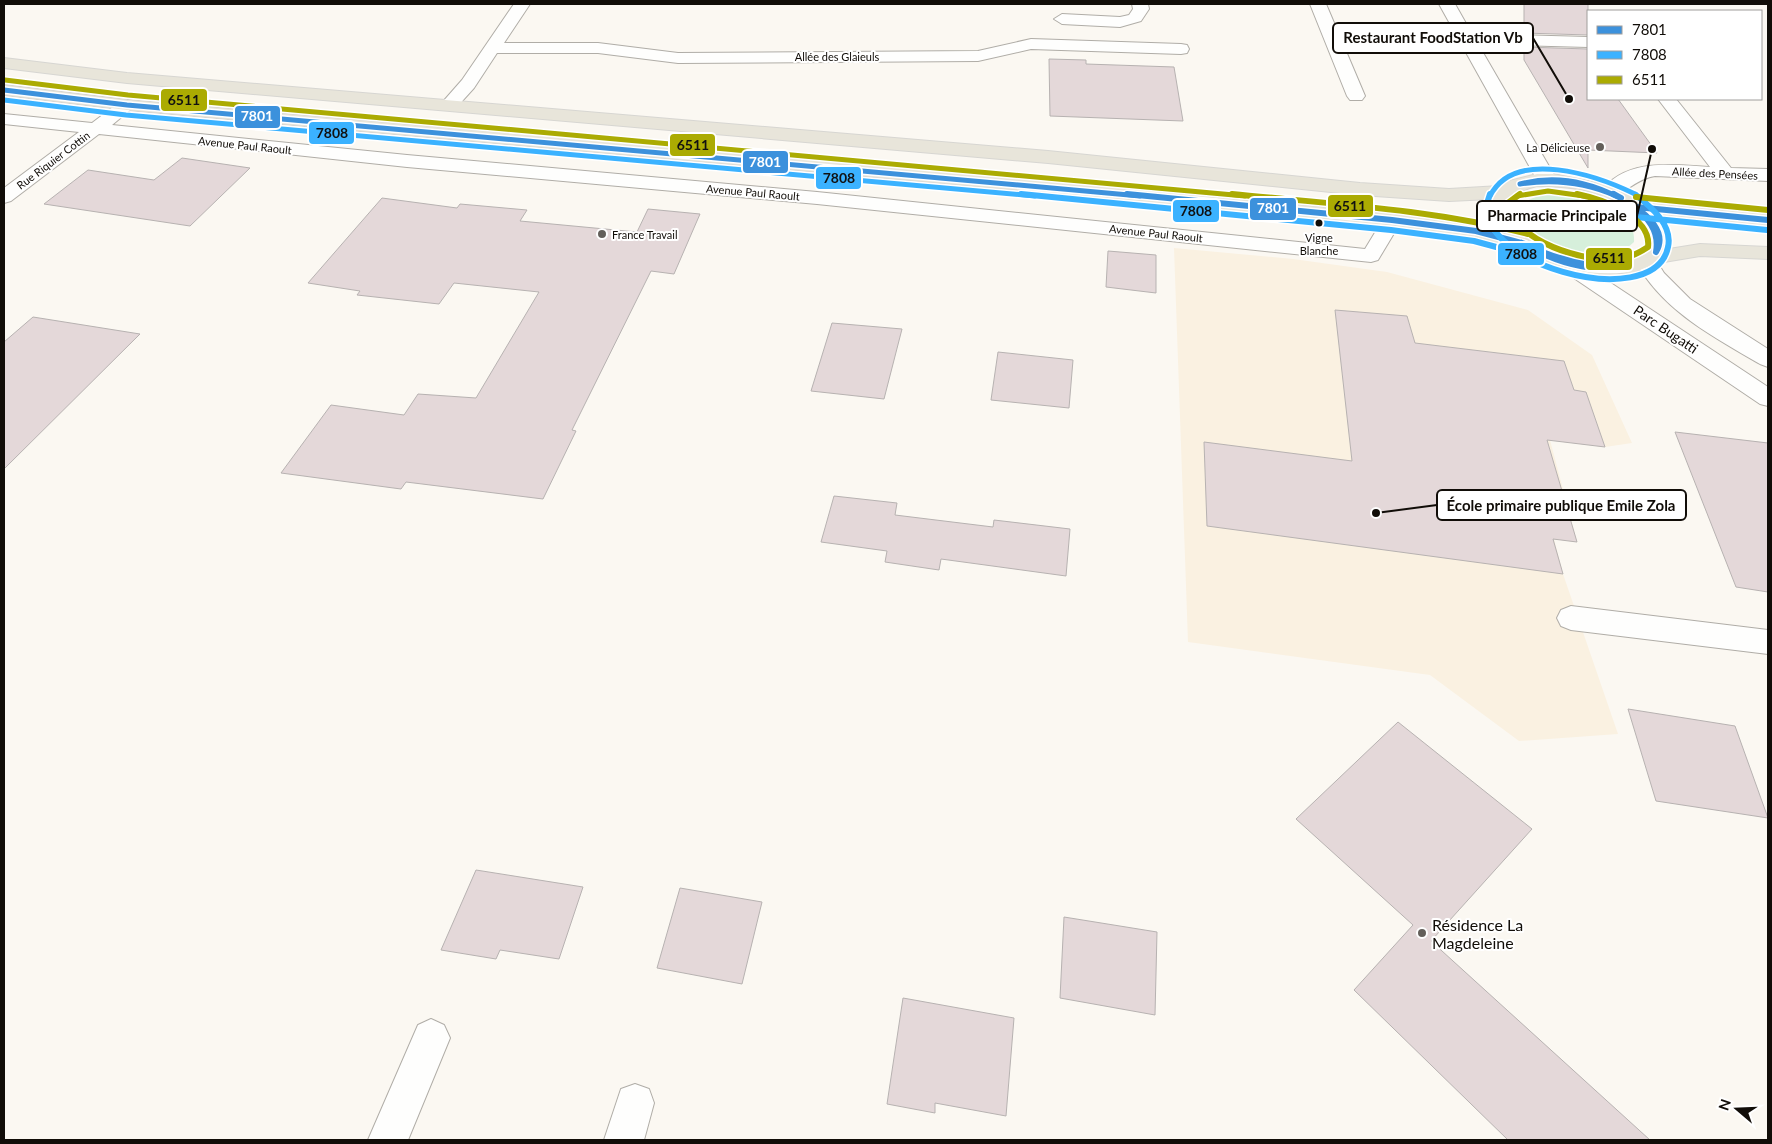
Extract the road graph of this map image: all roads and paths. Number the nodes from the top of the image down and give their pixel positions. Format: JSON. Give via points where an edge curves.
{"nodes":[{"id":1,"x":522,"y":4,"type":"edge"},
{"id":2,"x":1140,"y":4,"type":"edge"},
{"id":3,"x":1318,"y":4,"type":"edge"},
{"id":4,"x":1447,"y":4,"type":"edge"},
{"id":5,"x":1062,"y":19,"type":"dead end"},
{"id":6,"x":1467,"y":39,"type":"junction"},
{"id":7,"x":1587,"y":42,"type":"edge"},
{"id":8,"x":492,"y":48,"type":"junction"},
{"id":9,"x":1181,"y":50,"type":"dead end"},
{"id":10,"x":4,"y":63,"type":"edge"},
{"id":11,"x":127,"y":78,"type":"junction"},
{"id":12,"x":203,"y":84,"type":"junction"},
{"id":13,"x":4,"y":90,"type":"edge"},
{"id":14,"x":1356,"y":96,"type":"dead end"},
{"id":15,"x":1668,"y":100,"type":"edge"},
{"id":16,"x":127,"y":105,"type":"junction"},
{"id":17,"x":449,"y":105,"type":"junction"},
{"id":18,"x":4,"y":120,"type":"edge"},
{"id":19,"x":384,"y":126,"type":"junction"},
{"id":20,"x":93,"y":130,"type":"junction"},
{"id":21,"x":458,"y":133,"type":"junction"},
{"id":22,"x":1726,"y":174,"type":"junction"},
{"id":23,"x":1768,"y":175,"type":"edge"},
{"id":24,"x":1547,"y":180,"type":"junction"},
{"id":25,"x":1504,"y":192,"type":"junction"},
{"id":26,"x":1610,"y":193,"type":"junction"},
{"id":27,"x":4,"y":197,"type":"edge"},
{"id":28,"x":1636,"y":208,"type":"junction"},
{"id":29,"x":1392,"y":220,"type":"junction"},
{"id":30,"x":1768,"y":220,"type":"edge"},
{"id":31,"x":1526,"y":244,"type":"junction"},
{"id":32,"x":1768,"y":253,"type":"edge"},
{"id":33,"x":1649,"y":260,"type":"junction"},
{"id":34,"x":1563,"y":261,"type":"junction"},
{"id":35,"x":1768,"y":360,"type":"edge"},
{"id":36,"x":1768,"y":398,"type":"edge"},
{"id":37,"x":1571,"y":618,"type":"dead end"},
{"id":38,"x":1768,"y":642,"type":"edge"},
{"id":39,"x":431,"y":1038,"type":"dead end"},
{"id":40,"x":635,"y":1103,"type":"dead end"},
{"id":41,"x":388,"y":1140,"type":"edge"},
{"id":42,"x":624,"y":1140,"type":"edge"}],
"edges":[{"from":1,"to":8,"type":"street"},
{"from":2,"to":5,"type":"street","via":[[1135,18],[1120,22]]},
{"from":3,"to":14,"type":"street"},
{"from":4,"to":6,"type":"street"},
{"from":6,"to":7,"type":"street"},
{"from":6,"to":24,"type":"street"},
{"from":8,"to":9,"type":"street","name":"Allée des Glaieuls","via":[[598,48],[678,58],[978,56],[1031,44]]},
{"from":8,"to":17,"type":"street","via":[[468,84]]},
{"from":10,"to":11,"type":"main road"},
{"from":11,"to":12,"type":"main road"},
{"from":11,"to":16,"type":"main road"},
{"from":12,"to":16,"type":"main road"},
{"from":12,"to":17,"type":"main road"},
{"from":13,"to":16,"type":"main road"},
{"from":15,"to":22,"type":"street"},
{"from":16,"to":19,"type":"main road"},
{"from":16,"to":20,"type":"street","name":"Rue Riquier Cottin"},
{"from":17,"to":19,"type":"main road"},
{"from":17,"to":21,"type":"main road"},
{"from":17,"to":25,"type":"main road","via":[[1048,157],[1360,189],[1449,196]]},
{"from":18,"to":20,"type":"street"},
{"from":19,"to":21,"type":"main road"},
{"from":20,"to":27,"type":"street","name":"Rue Riquier Cottin"},
{"from":20,"to":29,"type":"street","name":"Avenue Paul Raoult","via":[[817,198],[1371,256]]},
{"from":21,"to":29,"type":"main road"},
{"from":22,"to":23,"type":"street","name":"Allée des Pensées"},
{"from":22,"to":26,"type":"street","name":"Allée des Pensées","via":[[1644,171],[1619,183]]},
{"from":24,"to":25,"type":"main road","via":[[1521,183]]},
{"from":24,"to":26,"type":"main road","via":[[1574,182]]},
{"from":25,"to":31,"type":"main road","via":[[1498,201],[1502,222],[1511,234]]},
{"from":26,"to":28,"type":"main road"},
{"from":28,"to":30,"type":"main road"},
{"from":28,"to":33,"type":"main road","via":[[1649,218],[1661,240],[1659,250]]},
{"from":29,"to":31,"type":"main road","via":[[1476,231]]},
{"from":31,"to":34,"type":"main road"},
{"from":32,"to":33,"type":"main road","via":[[1700,250]]},
{"from":33,"to":34,"type":"main road","via":[[1610,269]]},
{"from":33,"to":35,"type":"street","via":[[1650,269],[1674,298]]},
{"from":34,"to":36,"type":"street","name":"Parc Bugatti"},
{"from":37,"to":38,"type":"street"},
{"from":39,"to":41,"type":"street"},
{"from":40,"to":42,"type":"street"}]}
